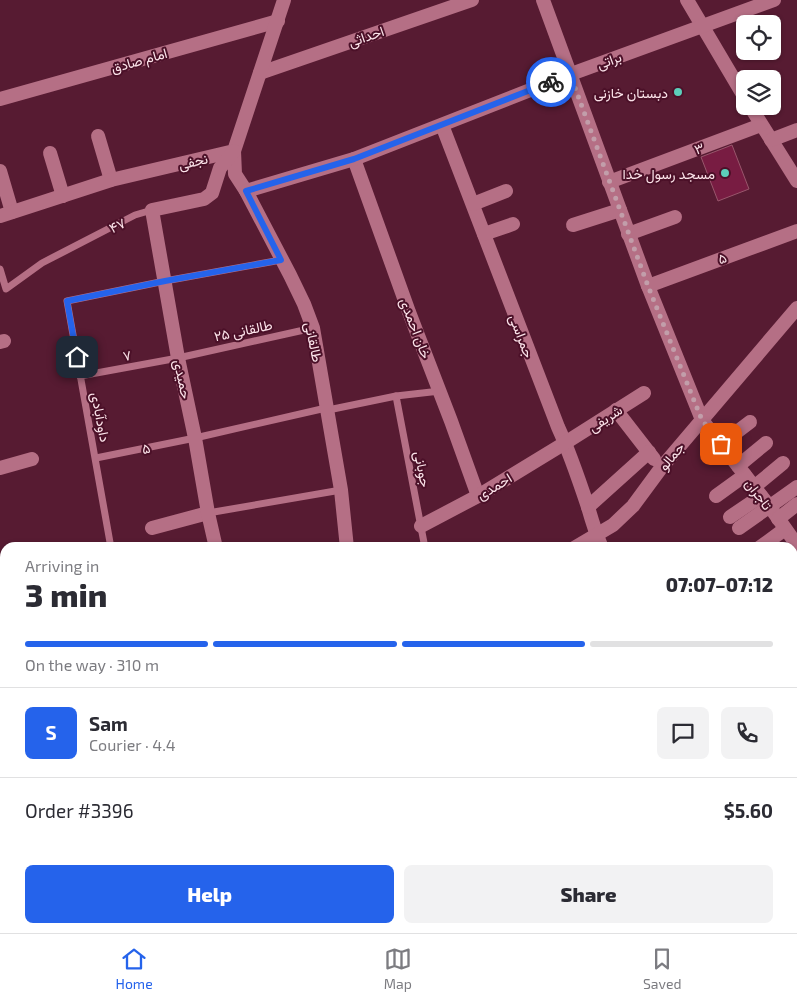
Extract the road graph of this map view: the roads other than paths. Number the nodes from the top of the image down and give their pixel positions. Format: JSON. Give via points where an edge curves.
{"nodes":[{"id":1,"x":284,"y":0,"type":"edge"},
{"id":2,"x":472,"y":0,"type":"edge"},
{"id":3,"x":543,"y":0,"type":"edge"},
{"id":4,"x":687,"y":0,"type":"edge"},
{"id":5,"x":774,"y":0,"type":"edge"},
{"id":6,"x":278,"y":21,"type":"junction"},
{"id":7,"x":702,"y":26,"type":"junction"},
{"id":8,"x":260,"y":73,"type":"junction"},
{"id":9,"x":570,"y":74,"type":"junction"},
{"id":10,"x":736,"y":83,"type":"edge"},
{"id":11,"x":0,"y":99,"type":"edge"},
{"id":12,"x":755,"y":115,"type":"edge"},
{"id":13,"x":442,"y":125,"type":"junction"},
{"id":14,"x":761,"y":125,"type":"junction"},
{"id":15,"x":797,"y":130,"type":"edge"},
{"id":16,"x":98,"y":136,"type":"dead end"},
{"id":17,"x":771,"y":140,"type":"junction"},
{"id":18,"x":234,"y":151,"type":"junction"},
{"id":19,"x":50,"y":153,"type":"dead end"},
{"id":20,"x":354,"y":159,"type":"junction"},
{"id":21,"x":0,"y":171,"type":"edge"},
{"id":22,"x":111,"y":180,"type":"junction"},
{"id":23,"x":797,"y":181,"type":"edge"},
{"id":24,"x":609,"y":182,"type":"junction"},
{"id":25,"x":246,"y":191,"type":"junction"},
{"id":26,"x":506,"y":191,"type":"dead end"},
{"id":27,"x":63,"y":196,"type":"junction"},
{"id":28,"x":473,"y":204,"type":"junction"},
{"id":29,"x":152,"y":210,"type":"junction"},
{"id":30,"x":620,"y":210,"type":"junction"},
{"id":31,"x":6,"y":214,"type":"edge"},
{"id":32,"x":675,"y":217,"type":"dead end"},
{"id":33,"x":513,"y":224,"type":"dead end"},
{"id":34,"x":573,"y":225,"type":"dead end"},
{"id":35,"x":797,"y":231,"type":"edge"},
{"id":36,"x":484,"y":234,"type":"junction"},
{"id":37,"x":628,"y":234,"type":"junction"},
{"id":38,"x":281,"y":260,"type":"junction"},
{"id":39,"x":0,"y":269,"type":"edge"},
{"id":40,"x":165,"y":281,"type":"junction"},
{"id":41,"x":648,"y":286,"type":"junction"},
{"id":42,"x":795,"y":316,"type":"edge"},
{"id":43,"x":313,"y":328,"type":"junction"},
{"id":44,"x":178,"y":358,"type":"junction"},
{"id":45,"x":80,"y":376,"type":"junction"},
{"id":46,"x":440,"y":392,"type":"junction"},
{"id":47,"x":644,"y":393,"type":"dead end"},
{"id":48,"x":396,"y":396,"type":"junction"},
{"id":49,"x":326,"y":408,"type":"junction"},
{"id":50,"x":616,"y":410,"type":"junction"},
{"id":51,"x":702,"y":420,"type":"junction"},
{"id":52,"x":750,"y":422,"type":"dead end"},
{"id":53,"x":195,"y":438,"type":"junction"},
{"id":54,"x":565,"y":443,"type":"junction"},
{"id":55,"x":766,"y":443,"type":"dead end"},
{"id":56,"x":721,"y":444,"type":"junction"},
{"id":57,"x":649,"y":452,"type":"junction"},
{"id":58,"x":96,"y":458,"type":"junction"},
{"id":59,"x":32,"y":459,"type":"dead end"},
{"id":60,"x":783,"y":463,"type":"dead end"},
{"id":61,"x":0,"y":468,"type":"edge"},
{"id":62,"x":661,"y":468,"type":"junction"},
{"id":63,"x":742,"y":470,"type":"junction"},
{"id":64,"x":797,"y":487,"type":"edge"},
{"id":65,"x":341,"y":490,"type":"junction"},
{"id":66,"x":758,"y":491,"type":"junction"},
{"id":67,"x":478,"y":496,"type":"junction"},
{"id":68,"x":716,"y":496,"type":"dead end"},
{"id":69,"x":797,"y":504,"type":"edge"},
{"id":70,"x":588,"y":507,"type":"junction"},
{"id":71,"x":770,"y":507,"type":"junction"},
{"id":72,"x":208,"y":513,"type":"junction"},
{"id":73,"x":730,"y":518,"type":"dead end"},
{"id":74,"x":421,"y":526,"type":"junction"},
{"id":75,"x":152,"y":528,"type":"dead end"},
{"id":76,"x":740,"y":528,"type":"dead end"},
{"id":77,"x":790,"y":534,"type":"edge"},
{"id":78,"x":599,"y":541,"type":"edge"},
{"id":79,"x":110,"y":542,"type":"edge"},
{"id":80,"x":215,"y":542,"type":"edge"},
{"id":81,"x":347,"y":542,"type":"edge"},
{"id":82,"x":424,"y":542,"type":"edge"},
{"id":83,"x":772,"y":542,"type":"edge"}],
"edges":[{"from":1,"to":6,"type":"street"},
{"from":2,"to":8,"type":"street","name":"احداثی"},
{"from":3,"to":9,"type":"street","name":"تاجران"},
{"from":4,"to":7,"type":"street"},
{"from":5,"to":7,"type":"street","name":"براتی"},
{"from":6,"to":8,"type":"street"},
{"from":6,"to":11,"type":"street","name":"امام صادق"},
{"from":7,"to":9,"type":"street","name":"براتی"},
{"from":7,"to":10,"type":"street"},
{"from":8,"to":18,"type":"street"},
{"from":9,"to":13,"type":"street","name":"براتی"},
{"from":9,"to":24,"type":"street","name":"تاجران"},
{"from":12,"to":14,"type":"street"},
{"from":13,"to":20,"type":"street","name":"براتی"},
{"from":13,"to":28,"type":"street","name":"جمراسی"},
{"from":14,"to":17,"type":"street"},
{"from":14,"to":24,"type":"street","name":"۳"},
{"from":15,"to":17,"type":"street"},
{"from":16,"to":22,"type":"street"},
{"from":17,"to":23,"type":"street"},
{"from":18,"to":22,"type":"street","name":"نجفی"},
{"from":18,"to":25,"type":"street","name":"طالقانی","via":[[236,174]]},
{"from":18,"to":29,"type":"street","name":"۴۷","via":[[220,168],[212,193],[204,199]]},
{"from":19,"to":27,"type":"street"},
{"from":20,"to":25,"type":"street","name":"براتی"},
{"from":20,"to":46,"type":"street","name":"خان احمدی"},
{"from":21,"to":31,"type":"street"},
{"from":22,"to":27,"type":"street","name":"نجفی"},
{"from":24,"to":30,"type":"street","name":"تاجران"},
{"from":25,"to":38,"type":"street","name":"طالقانی"},
{"from":26,"to":28,"type":"street"},
{"from":27,"to":31,"type":"street","name":"نجفی"},
{"from":28,"to":36,"type":"street","name":"جمراسی"},
{"from":29,"to":39,"type":"lane","name":"۴۷","via":[[135,215],[42,263],[6,289]]},
{"from":29,"to":40,"type":"street","name":"حمیدی"},
{"from":30,"to":34,"type":"street"},
{"from":30,"to":37,"type":"street","name":"تاجران"},
{"from":32,"to":37,"type":"street"},
{"from":33,"to":36,"type":"street"},
{"from":35,"to":41,"type":"street","name":"۵"},
{"from":36,"to":54,"type":"street","name":"جمراسی"},
{"from":37,"to":41,"type":"street","name":"تاجران"},
{"from":38,"to":40,"type":"lane"},
{"from":38,"to":43,"type":"street","name":"طالقانی"},
{"from":40,"to":44,"type":"street","name":"حمیدی"},
{"from":40,"to":45,"type":"lane","name":"داودآبادی","via":[[67,301]]},
{"from":41,"to":51,"type":"street","name":"تاجران"},
{"from":42,"to":51,"type":"street","name":"جمالو"},
{"from":43,"to":44,"type":"lane","name":"طالقانی ۲۵"},
{"from":43,"to":49,"type":"street","name":"طالقانی"},
{"from":44,"to":45,"type":"lane","name":"۷"},
{"from":44,"to":53,"type":"street","name":"حمیدی"},
{"from":45,"to":58,"type":"lane","name":"داودآبادی"},
{"from":46,"to":48,"type":"lane","name":"۵"},
{"from":46,"to":67,"type":"street","name":"خان احمدی"},
{"from":47,"to":50,"type":"street","name":"شریفی"},
{"from":48,"to":49,"type":"lane","name":"۵"},
{"from":48,"to":74,"type":"lane","name":"جوبانی"},
{"from":49,"to":53,"type":"lane","name":"۵"},
{"from":49,"to":65,"type":"street","name":"طالقانی"},
{"from":50,"to":54,"type":"street","name":"شریفی"},
{"from":50,"to":57,"type":"street"},
{"from":51,"to":56,"type":"street","name":"تاجران"},
{"from":51,"to":62,"type":"street","name":"جمالو"},
{"from":52,"to":56,"type":"street"},
{"from":53,"to":58,"type":"lane","name":"۵"},
{"from":53,"to":72,"type":"street","name":"حمیدی"},
{"from":54,"to":67,"type":"street","name":"احمدی"},
{"from":54,"to":70,"type":"street","name":"جمراسی"},
{"from":55,"to":63,"type":"street"},
{"from":56,"to":63,"type":"street","name":"تاجران"},
{"from":57,"to":62,"type":"street"},
{"from":57,"to":70,"type":"street"},
{"from":58,"to":79,"type":"lane","name":"داودآبادی"},
{"from":59,"to":61,"type":"street"},
{"from":60,"to":66,"type":"street"},
{"from":62,"to":78,"type":"street","name":"جمالو","via":[[633,506]]},
{"from":63,"to":66,"type":"street","name":"تاجران"},
{"from":63,"to":68,"type":"street"},
{"from":64,"to":71,"type":"street"},
{"from":65,"to":72,"type":"lane"},
{"from":65,"to":81,"type":"street","name":"طالقانی"},
{"from":66,"to":71,"type":"street","name":"تاجران"},
{"from":66,"to":73,"type":"street"},
{"from":67,"to":74,"type":"street","name":"احمدی"},
{"from":69,"to":77,"type":"street"},
{"from":70,"to":78,"type":"street","name":"جمراسی"},
{"from":71,"to":76,"type":"street"},
{"from":71,"to":77,"type":"street","name":"تاجران"},
{"from":72,"to":75,"type":"street"},
{"from":72,"to":80,"type":"street","name":"حمیدی"},
{"from":74,"to":82,"type":"lane","name":"جوبانی"},
{"from":77,"to":83,"type":"street"}]}
